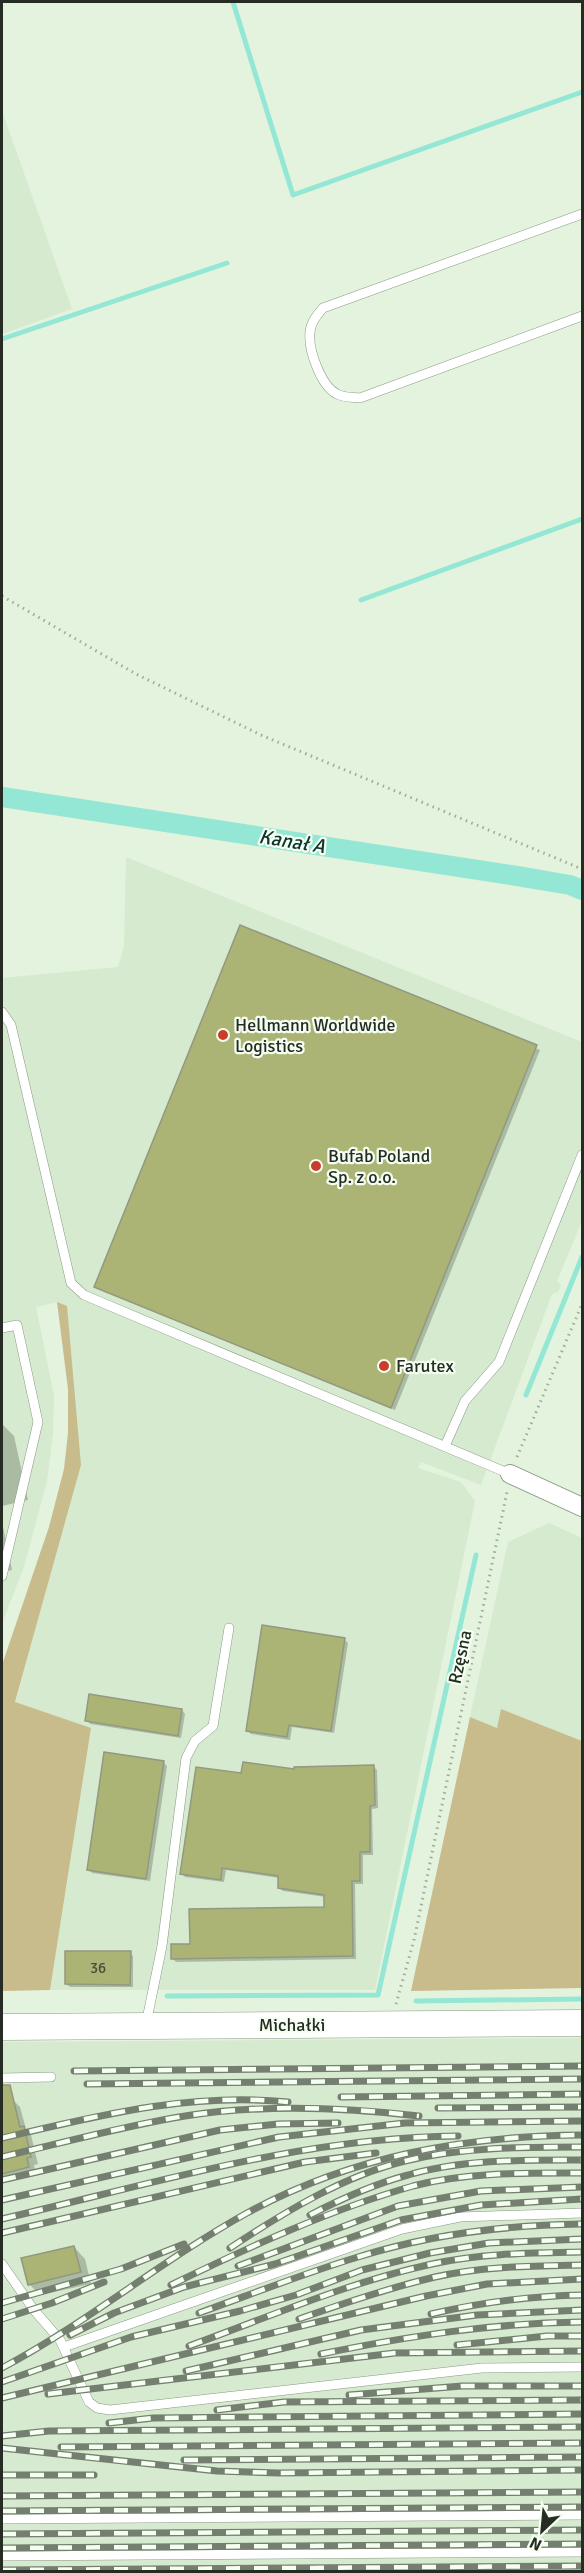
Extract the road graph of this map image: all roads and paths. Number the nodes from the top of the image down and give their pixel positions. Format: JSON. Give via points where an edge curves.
{"nodes":[{"id":1,"x":582,"y":214,"type":"edge"},
{"id":2,"x":582,"y":316,"type":"edge"},
{"id":3,"x":2,"y":596,"type":"edge"},
{"id":4,"x":582,"y":869,"type":"edge"},
{"id":5,"x":2,"y":1012,"type":"edge"},
{"id":6,"x":582,"y":1155,"type":"edge"},
{"id":7,"x":582,"y":1304,"type":"edge"},
{"id":8,"x":2,"y":1328,"type":"edge"},
{"id":9,"x":445,"y":1446,"type":"junction"},
{"id":10,"x":510,"y":1474,"type":"junction"},
{"id":11,"x":582,"y":1507,"type":"edge"},
{"id":12,"x":2,"y":1576,"type":"edge"},
{"id":13,"x":229,"y":1628,"type":"dead end"},
{"id":14,"x":582,"y":2023,"type":"edge"},
{"id":15,"x":394,"y":2024,"type":"junction"},
{"id":16,"x":145,"y":2026,"type":"junction"},
{"id":17,"x":2,"y":2027,"type":"edge"},
{"id":18,"x":51,"y":2077,"type":"dead end"},
{"id":19,"x":2,"y":2078,"type":"edge"},
{"id":20,"x":582,"y":2213,"type":"edge"},
{"id":21,"x":2,"y":2264,"type":"edge"},
{"id":22,"x":64,"y":2347,"type":"junction"},
{"id":23,"x":582,"y":2367,"type":"edge"},
{"id":24,"x":582,"y":2515,"type":"edge"},
{"id":25,"x":2,"y":2519,"type":"edge"},
{"id":26,"x":582,"y":2552,"type":"edge"},
{"id":27,"x":2,"y":2556,"type":"edge"}],
"edges":[{"from":1,"to":2,"type":"lane","via":[[323,308],[314,318],[310,332],[326,385],[336,394],[360,398]]},
{"from":3,"to":4,"type":"path","via":[[136,674],[261,735]]},
{"from":5,"to":9,"type":"lane","via":[[11,1025],[71,1283],[84,1295]]},
{"from":6,"to":9,"type":"lane","via":[[499,1362],[465,1401]]},
{"from":7,"to":10,"type":"path","name":"Rzęsna"},
{"from":8,"to":12,"type":"lane","via":[[16,1325],[38,1422]]},
{"from":9,"to":10,"type":"lane"},
{"from":10,"to":11,"type":"street"},
{"from":10,"to":15,"type":"path","name":"Rzęsna"},
{"from":13,"to":16,"type":"lane","via":[[213,1726],[195,1741],[186,1758],[162,1946]]},
{"from":14,"to":15,"type":"street","name":"Michałki"},
{"from":15,"to":16,"type":"street","name":"Michałki"},
{"from":16,"to":17,"type":"street","name":"Michałki"},
{"from":18,"to":19,"type":"lane"},
{"from":20,"to":22,"type":"lane","via":[[460,2217],[402,2229]]},
{"from":21,"to":22,"type":"lane"},
{"from":22,"to":23,"type":"lane","via":[[88,2402],[110,2410],[482,2368]]},
{"from":24,"to":25,"type":"lane"},
{"from":26,"to":27,"type":"lane"}]}
